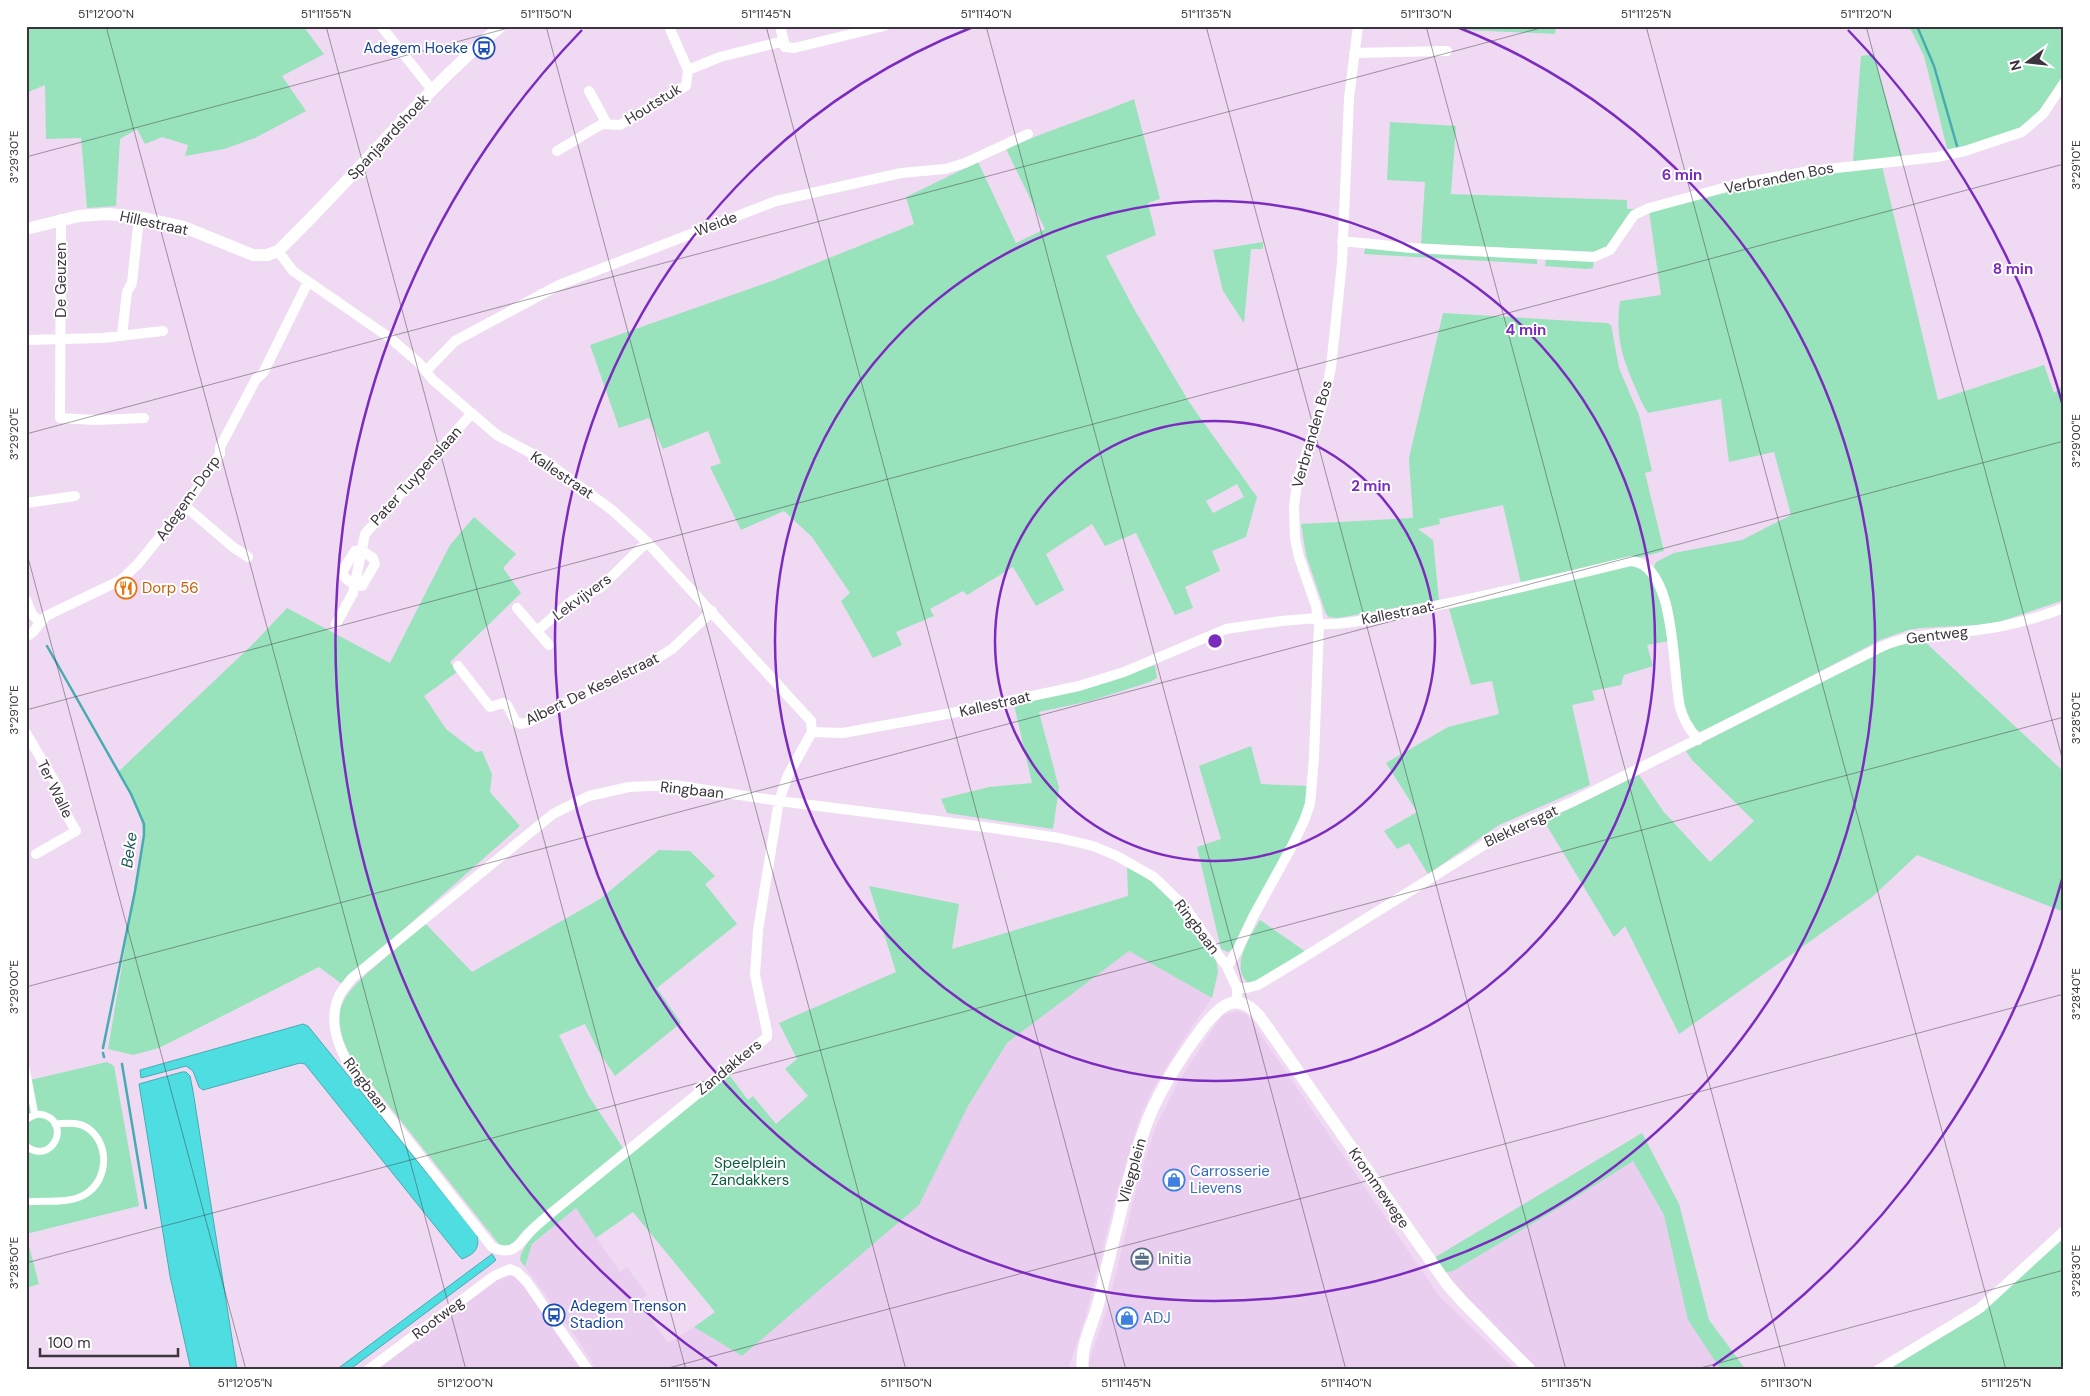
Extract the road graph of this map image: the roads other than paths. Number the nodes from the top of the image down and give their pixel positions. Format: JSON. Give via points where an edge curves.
{"nodes":[{"id":1,"x":381,"y":26,"type":"edge"},
{"id":2,"x":501,"y":26,"type":"edge"},
{"id":3,"x":780,"y":26,"type":"edge"},
{"id":4,"x":884,"y":26,"type":"edge"},
{"id":5,"x":1358,"y":26,"type":"edge"},
{"id":6,"x":670,"y":29,"type":"dead end"},
{"id":7,"x":784,"y":41,"type":"junction"},
{"id":8,"x":1447,"y":51,"type":"dead end"},
{"id":9,"x":1354,"y":53,"type":"junction"},
{"id":10,"x":688,"y":70,"type":"junction"},
{"id":11,"x":2064,"y":83,"type":"edge"},
{"id":12,"x":432,"y":90,"type":"junction"},
{"id":13,"x":589,"y":90,"type":"dead end"},
{"id":14,"x":608,"y":124,"type":"junction"},
{"id":15,"x":1028,"y":134,"type":"dead end"},
{"id":16,"x":557,"y":152,"type":"dead end"},
{"id":17,"x":140,"y":217,"type":"junction"},
{"id":18,"x":61,"y":220,"type":"junction"},
{"id":19,"x":26,"y":229,"type":"edge"},
{"id":20,"x":1342,"y":241,"type":"junction"},
{"id":21,"x":278,"y":251,"type":"junction"},
{"id":22,"x":308,"y":282,"type":"junction"},
{"id":23,"x":163,"y":331,"type":"dead end"},
{"id":24,"x":122,"y":336,"type":"junction"},
{"id":25,"x":26,"y":340,"type":"edge"},
{"id":26,"x":60,"y":340,"type":"junction"},
{"id":27,"x":426,"y":371,"type":"junction"},
{"id":28,"x":472,"y":413,"type":"junction"},
{"id":29,"x":144,"y":418,"type":"dead end"},
{"id":30,"x":75,"y":496,"type":"dead end"},
{"id":31,"x":26,"y":502,"type":"edge"},
{"id":32,"x":185,"y":506,"type":"junction"},
{"id":33,"x":647,"y":542,"type":"junction"},
{"id":34,"x":362,"y":550,"type":"junction"},
{"id":35,"x":248,"y":557,"type":"dead end"},
{"id":36,"x":355,"y":585,"type":"junction"},
{"id":37,"x":26,"y":600,"type":"edge"},
{"id":38,"x":516,"y":608,"type":"dead end"},
{"id":39,"x":2064,"y":608,"type":"edge"},
{"id":40,"x":712,"y":612,"type":"junction"},
{"id":41,"x":1318,"y":621,"type":"junction"},
{"id":42,"x":40,"y":623,"type":"junction"},
{"id":43,"x":336,"y":624,"type":"dead end"},
{"id":44,"x":537,"y":631,"type":"junction"},
{"id":45,"x":26,"y":637,"type":"edge"},
{"id":46,"x":549,"y":645,"type":"dead end"},
{"id":47,"x":458,"y":666,"type":"dead end"},
{"id":48,"x":1817,"y":681,"type":"joint"},
{"id":49,"x":26,"y":732,"type":"edge"},
{"id":50,"x":812,"y":732,"type":"junction"},
{"id":51,"x":1698,"y":740,"type":"junction"},
{"id":52,"x":779,"y":801,"type":"junction"},
{"id":53,"x":36,"y":854,"type":"dead end"},
{"id":54,"x":1227,"y":967,"type":"junction"},
{"id":55,"x":1237,"y":988,"type":"junction"},
{"id":56,"x":1237,"y":1002,"type":"junction"},
{"id":57,"x":26,"y":1068,"type":"edge"},
{"id":58,"x":35,"y":1115,"type":"junction"},
{"id":59,"x":26,"y":1120,"type":"edge"},
{"id":60,"x":55,"y":1124,"type":"junction"},
{"id":61,"x":26,"y":1146,"type":"edge"},
{"id":62,"x":26,"y":1202,"type":"edge"},
{"id":63,"x":2064,"y":1231,"type":"edge"},
{"id":64,"x":509,"y":1251,"type":"joint"},
{"id":65,"x":368,"y":1370,"type":"edge"},
{"id":66,"x":588,"y":1370,"type":"edge"},
{"id":67,"x":1083,"y":1370,"type":"edge"},
{"id":68,"x":1530,"y":1370,"type":"edge"},
{"id":69,"x":1878,"y":1370,"type":"edge"}],
"edges":[{"from":1,"to":12,"type":"street"},
{"from":2,"to":12,"type":"street","name":"Spanjaardshoek"},
{"from":3,"to":7,"type":"street"},
{"from":4,"to":7,"type":"street","via":[[794,48],[785,47]]},
{"from":5,"to":9,"type":"street","name":"Verbranden Bos"},
{"from":6,"to":10,"type":"street","name":"Houtstuk"},
{"from":7,"to":10,"type":"street","name":"Houtstuk","via":[[720,57]]},
{"from":8,"to":9,"type":"street"},
{"from":9,"to":20,"type":"street","name":"Verbranden Bos","via":[[1348,98]]},
{"from":10,"to":14,"type":"street","name":"Houtstuk","via":[[686,86],[620,125]]},
{"from":11,"to":20,"type":"street","name":"Verbranden Bos","via":[[2043,114],[2022,132],[1937,157],[1839,166],[1742,183],[1649,208],[1634,215],[1610,250],[1594,257],[1411,248]]},
{"from":12,"to":21,"type":"street","name":"Spanjaardshoek"},
{"from":13,"to":14,"type":"street","name":"Houtstuk"},
{"from":14,"to":16,"type":"street","name":"Houtstuk","via":[[602,124]]},
{"from":15,"to":27,"type":"street","name":"Weide","via":[[945,169],[900,173],[776,201],[559,285],[455,341]]},
{"from":17,"to":18,"type":"street","name":"Hillestraat","via":[[108,214]]},
{"from":17,"to":21,"type":"street","name":"Hillestraat","via":[[184,227],[254,255]]},
{"from":17,"to":24,"type":"street"},
{"from":18,"to":19,"type":"street","name":"Hillestraat"},
{"from":18,"to":26,"type":"street","name":"De Geuzen"},
{"from":20,"to":41,"type":"street","name":"Verbranden Bos","via":[[1331,368],[1325,397],[1297,482],[1294,507],[1295,538]]},
{"from":21,"to":22,"type":"street","name":"Kallestraat","via":[[293,271]]},
{"from":22,"to":27,"type":"street","name":"Kallestraat","via":[[390,338]]},
{"from":22,"to":32,"type":"street","name":"Adegem-Dorp","via":[[263,373],[256,379],[220,446],[220,454]]},
{"from":23,"to":24,"type":"street","name":"De Geuzen"},
{"from":24,"to":26,"type":"street","name":"De Geuzen"},
{"from":25,"to":26,"type":"street","name":"De Geuzen"},
{"from":26,"to":29,"type":"street","name":"De Geuzen","via":[[60,418]]},
{"from":27,"to":28,"type":"street","name":"Kallestraat"},
{"from":28,"to":33,"type":"street","name":"Kallestraat","via":[[497,435],[544,460],[612,510]]},
{"from":28,"to":34,"type":"street","name":"Pater Tuypenslaan","via":[[365,534]]},
{"from":30,"to":31,"type":"street"},
{"from":32,"to":35,"type":"street"},
{"from":32,"to":42,"type":"street","name":"Adegem-Dorp","via":[[152,548],[121,580],[46,616]]},
{"from":33,"to":40,"type":"street","name":"Kallestraat"},
{"from":33,"to":44,"type":"street","name":"Lekvijvers","via":[[600,588],[573,600]]},
{"from":34,"to":36,"type":"street","name":"Pater Tuypenslaan"},
{"from":34,"to":36,"type":"street","via":[[373,558],[375,564],[362,586]]},
{"from":36,"to":43,"type":"street","name":"Pater Tuypenslaan"},
{"from":37,"to":42,"type":"street"},
{"from":38,"to":44,"type":"street","name":"Lekvijvers"},
{"from":39,"to":48,"type":"street","name":"Gentweg","via":[[2002,626],[1903,638]]},
{"from":40,"to":47,"type":"street","name":"Albert De Keselstraat","via":[[672,649],[653,661],[521,724],[516,722],[508,705],[503,703],[490,707]]},
{"from":40,"to":50,"type":"street","name":"Kallestraat","via":[[811,720]]},
{"from":41,"to":50,"type":"street","name":"Kallestraat","via":[[1281,621],[1226,630],[1133,669],[1078,686],[952,714],[843,733]]},
{"from":41,"to":51,"type":"street","name":"Kallestraat","via":[[1351,622],[1390,615],[1632,561],[1641,562],[1650,569],[1665,599],[1680,707],[1687,726]]},
{"from":41,"to":54,"type":"street","via":[[1310,804],[1292,846]]},
{"from":42,"to":45,"type":"street","name":"Adegem-Dorp"},
{"from":44,"to":46,"type":"street","name":"Lekvijvers"},
{"from":48,"to":51,"type":"street","name":"Blekkersgat"},
{"from":49,"to":53,"type":"street","name":"Ter Walle","via":[[59,789],[61,805],[76,831]]},
{"from":50,"to":52,"type":"street","via":[[788,775]]},
{"from":51,"to":55,"type":"street","name":"Blekkersgat","via":[[1508,830],[1298,962],[1258,985]]},
{"from":52,"to":54,"type":"street","name":"Ringbaan","via":[[985,827],[1093,846],[1154,877],[1185,907]]},
{"from":52,"to":64,"type":"street","name":"Zandakkers","via":[[756,950],[755,975],[767,1037],[550,1214],[519,1246]]},
{"from":52,"to":64,"type":"street","name":"Ringbaan","via":[[674,785],[629,787],[589,796],[553,814],[499,856],[352,978],[340,994],[335,1018],[336,1035],[340,1050],[350,1066],[492,1247]]},
{"from":54,"to":55,"type":"street","name":"Ringbaan"},
{"from":55,"to":56,"type":"street","name":"Ringbaan"},
{"from":56,"to":67,"type":"street","name":"Vliegplein","via":[[1218,1009],[1206,1023],[1172,1073],[1150,1116],[1129,1177],[1083,1351]]},
{"from":56,"to":68,"type":"street","name":"Krommewege","via":[[1252,1008],[1260,1017],[1447,1284]]},
{"from":57,"to":58,"type":"street"},
{"from":58,"to":59,"type":"street"},
{"from":58,"to":60,"type":"street","via":[[47,1116]]},
{"from":60,"to":61,"type":"street","via":[[58,1135],[48,1149],[36,1151]]},
{"from":60,"to":62,"type":"street","via":[[77,1124],[92,1132],[102,1151],[103,1169],[94,1187],[83,1195]]},
{"from":63,"to":69,"type":"street","via":[[1980,1308]]},
{"from":65,"to":66,"type":"street","name":"Rootweg","via":[[494,1276],[510,1269],[527,1282]]}]}
